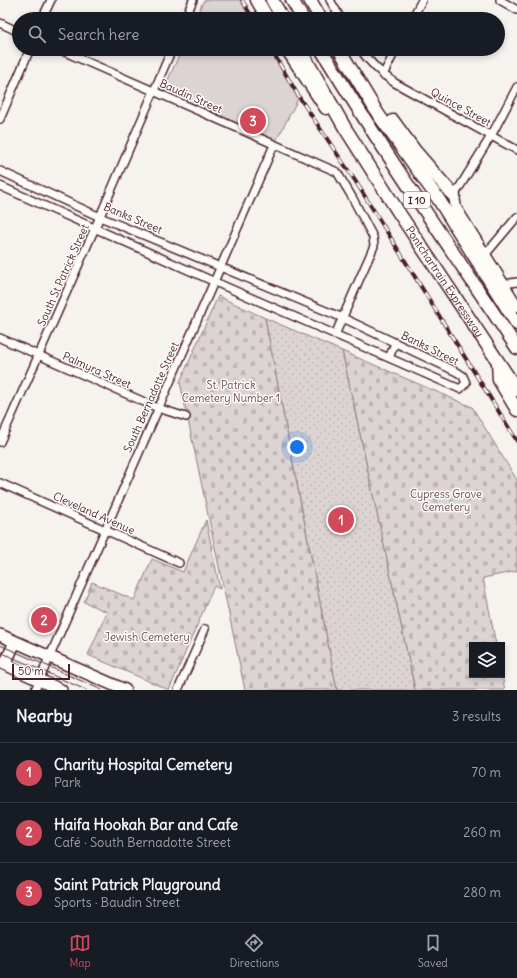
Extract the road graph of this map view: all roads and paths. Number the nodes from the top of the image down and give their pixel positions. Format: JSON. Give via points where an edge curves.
{"nodes":[{"id":1,"x":51,"y":0,"type":"edge"},
{"id":2,"x":193,"y":0,"type":"edge"},
{"id":3,"x":257,"y":0,"type":"edge"},
{"id":4,"x":272,"y":0,"type":"edge"},
{"id":5,"x":292,"y":0,"type":"edge"},
{"id":6,"x":310,"y":0,"type":"edge"},
{"id":7,"x":330,"y":0,"type":"edge"},
{"id":8,"x":422,"y":0,"type":"edge"},
{"id":9,"x":500,"y":0,"type":"edge"},
{"id":10,"x":517,"y":10,"type":"edge"},
{"id":11,"x":45,"y":12,"type":"edge"},
{"id":12,"x":188,"y":12,"type":"edge"},
{"id":13,"x":264,"y":12,"type":"edge"},
{"id":14,"x":279,"y":12,"type":"edge"},
{"id":15,"x":299,"y":12,"type":"edge"},
{"id":16,"x":317,"y":12,"type":"edge"},
{"id":17,"x":337,"y":12,"type":"edge"},
{"id":18,"x":416,"y":12,"type":"edge"},
{"id":19,"x":0,"y":23,"type":"edge"},
{"id":20,"x":12,"y":29,"type":"edge"},
{"id":21,"x":27,"y":56,"type":"edge"},
{"id":22,"x":74,"y":56,"type":"edge"},
{"id":23,"x":169,"y":56,"type":"edge"},
{"id":24,"x":292,"y":56,"type":"edge"},
{"id":25,"x":304,"y":56,"type":"edge"},
{"id":26,"x":325,"y":56,"type":"edge"},
{"id":27,"x":343,"y":56,"type":"edge"},
{"id":28,"x":348,"y":56,"type":"edge"},
{"id":29,"x":365,"y":56,"type":"edge"},
{"id":30,"x":392,"y":56,"type":"edge"},
{"id":31,"x":382,"y":75,"type":"junction"},
{"id":32,"x":517,"y":87,"type":"edge"},
{"id":33,"x":154,"y":92,"type":"junction"},
{"id":34,"x":0,"y":119,"type":"edge"},
{"id":35,"x":346,"y":128,"type":"junction"},
{"id":36,"x":491,"y":136,"type":"junction"},
{"id":37,"x":274,"y":145,"type":"junction"},
{"id":38,"x":517,"y":150,"type":"edge"},
{"id":39,"x":0,"y":171,"type":"edge"},
{"id":40,"x":0,"y":186,"type":"edge"},
{"id":41,"x":454,"y":196,"type":"junction"},
{"id":42,"x":100,"y":217,"type":"junction"},
{"id":43,"x":517,"y":217,"type":"edge"},
{"id":44,"x":95,"y":228,"type":"junction"},
{"id":45,"x":485,"y":255,"type":"junction"},
{"id":46,"x":221,"y":268,"type":"junction"},
{"id":47,"x":215,"y":282,"type":"junction"},
{"id":48,"x":517,"y":282,"type":"edge"},
{"id":49,"x":503,"y":284,"type":"junction"},
{"id":50,"x":517,"y":306,"type":"edge"},
{"id":51,"x":343,"y":318,"type":"junction"},
{"id":52,"x":517,"y":324,"type":"edge"},
{"id":53,"x":335,"y":335,"type":"junction"},
{"id":54,"x":0,"y":338,"type":"edge"},
{"id":55,"x":396,"y":343,"type":"junction"},
{"id":56,"x":517,"y":348,"type":"edge"},
{"id":57,"x":39,"y":356,"type":"junction"},
{"id":58,"x":389,"y":358,"type":"junction"},
{"id":59,"x":498,"y":361,"type":"junction"},
{"id":60,"x":517,"y":390,"type":"edge"},
{"id":61,"x":158,"y":408,"type":"junction"},
{"id":62,"x":517,"y":410,"type":"edge"},
{"id":63,"x":186,"y":417,"type":"dead end"},
{"id":64,"x":0,"y":442,"type":"edge"},
{"id":65,"x":0,"y":483,"type":"edge"},
{"id":66,"x":105,"y":529,"type":"junction"},
{"id":67,"x":179,"y":563,"type":"dead end"},
{"id":68,"x":205,"y":629,"type":"dead end"},
{"id":69,"x":0,"y":635,"type":"edge"},
{"id":70,"x":15,"y":642,"type":"junction"},
{"id":71,"x":49,"y":657,"type":"junction"},
{"id":72,"x":2,"y":663,"type":"edge"},
{"id":73,"x":37,"y":685,"type":"edge"},
{"id":74,"x":61,"y":690,"type":"edge"},
{"id":75,"x":125,"y":690,"type":"edge"},
{"id":76,"x":178,"y":690,"type":"edge"}],
"edges":[{"from":1,"to":11,"type":"street"},
{"from":2,"to":12,"type":"street"},
{"from":3,"to":13,"type":"highway"},
{"from":4,"to":14,"type":"highway"},
{"from":5,"to":15,"type":"highway"},
{"from":6,"to":16,"type":"highway"},
{"from":7,"to":17,"type":"street"},
{"from":8,"to":18,"type":"street"},
{"from":9,"to":10,"type":"street"},
{"from":19,"to":20,"type":"street"},
{"from":21,"to":34,"type":"street"},
{"from":22,"to":33,"type":"street","name":"Baudin Street"},
{"from":23,"to":33,"type":"street","name":"South St Patrick Street"},
{"from":24,"to":35,"type":"highway","via":[[336,125]]},
{"from":25,"to":35,"type":"highway","name":"Pontchartrain Expressway","number":"I 10"},
{"from":26,"to":56,"type":"highway","name":"Pontchartrain Expressway","number":"I 10"},
{"from":27,"to":52,"type":"highway","via":[[378,114],[439,200]]},
{"from":28,"to":41,"type":"highway","via":[[415,151]]},
{"from":29,"to":31,"type":"street","name":"Quince Street"},
{"from":30,"to":31,"type":"street"},
{"from":31,"to":36,"type":"street","name":"Quince Street"},
{"from":32,"to":36,"type":"street"},
{"from":33,"to":37,"type":"street","name":"Baudin Street"},
{"from":33,"to":42,"type":"street","name":"South St Patrick Street"},
{"from":35,"to":59,"type":"highway","name":"Pontchartrain Expressway","number":"I 10","via":[[399,213]]},
{"from":36,"to":38,"type":"street","name":"Quince Street"},
{"from":36,"to":41,"type":"street"},
{"from":37,"to":46,"type":"street","name":"South Bernadotte Street"},
{"from":37,"to":51,"type":"street","name":"Baudin Street","via":[[337,172],[373,237],[374,246]]},
{"from":39,"to":42,"type":"street","name":"Banks Street"},
{"from":40,"to":44,"type":"street","name":"Banks Street"},
{"from":41,"to":45,"type":"street","via":[[456,208]]},
{"from":42,"to":44,"type":"street","name":"South St Patrick Street"},
{"from":42,"to":46,"type":"street","name":"Banks Street"},
{"from":43,"to":45,"type":"street"},
{"from":44,"to":47,"type":"street","name":"Banks Street"},
{"from":44,"to":57,"type":"street","name":"South St Patrick Street"},
{"from":45,"to":49,"type":"street"},
{"from":46,"to":47,"type":"street","name":"South Bernadotte Street"},
{"from":46,"to":51,"type":"street","name":"Banks Street"},
{"from":47,"to":53,"type":"street","name":"Banks Street"},
{"from":47,"to":61,"type":"street","name":"South Bernadotte Street"},
{"from":48,"to":49,"type":"street"},
{"from":49,"to":50,"type":"street"},
{"from":51,"to":53,"type":"street"},
{"from":51,"to":55,"type":"street","name":"Banks Street"},
{"from":53,"to":58,"type":"street","name":"Banks Street"},
{"from":54,"to":57,"type":"street","name":"Palmyra Street"},
{"from":55,"to":58,"type":"street"},
{"from":55,"to":58,"type":"street","name":"Banks Street","via":[[457,372],[463,376],[466,383],[460,389]]},
{"from":57,"to":61,"type":"street","name":"Palmyra Street"},
{"from":57,"to":64,"type":"street","name":"South St Patrick Street"},
{"from":59,"to":60,"type":"highway","name":"Pontchartrain Expressway","number":"I 10"},
{"from":59,"to":62,"type":"highway","via":[[499,380]]},
{"from":61,"to":63,"type":"street","name":"Palmyra Street"},
{"from":61,"to":66,"type":"street","name":"South Bernadotte Street"},
{"from":65,"to":66,"type":"street","name":"Cleveland Avenue"},
{"from":66,"to":67,"type":"street","name":"Cleveland Avenue"},
{"from":66,"to":71,"type":"street","name":"South Bernadotte Street"},
{"from":68,"to":76,"type":"street"},
{"from":69,"to":70,"type":"main road"},
{"from":70,"to":71,"type":"main road"},
{"from":70,"to":72,"type":"main road"},
{"from":71,"to":73,"type":"street","name":"South Bernadotte Street"},
{"from":71,"to":75,"type":"main road"},
{"from":72,"to":73,"type":"main road"},
{"from":73,"to":74,"type":"main road"}]}
